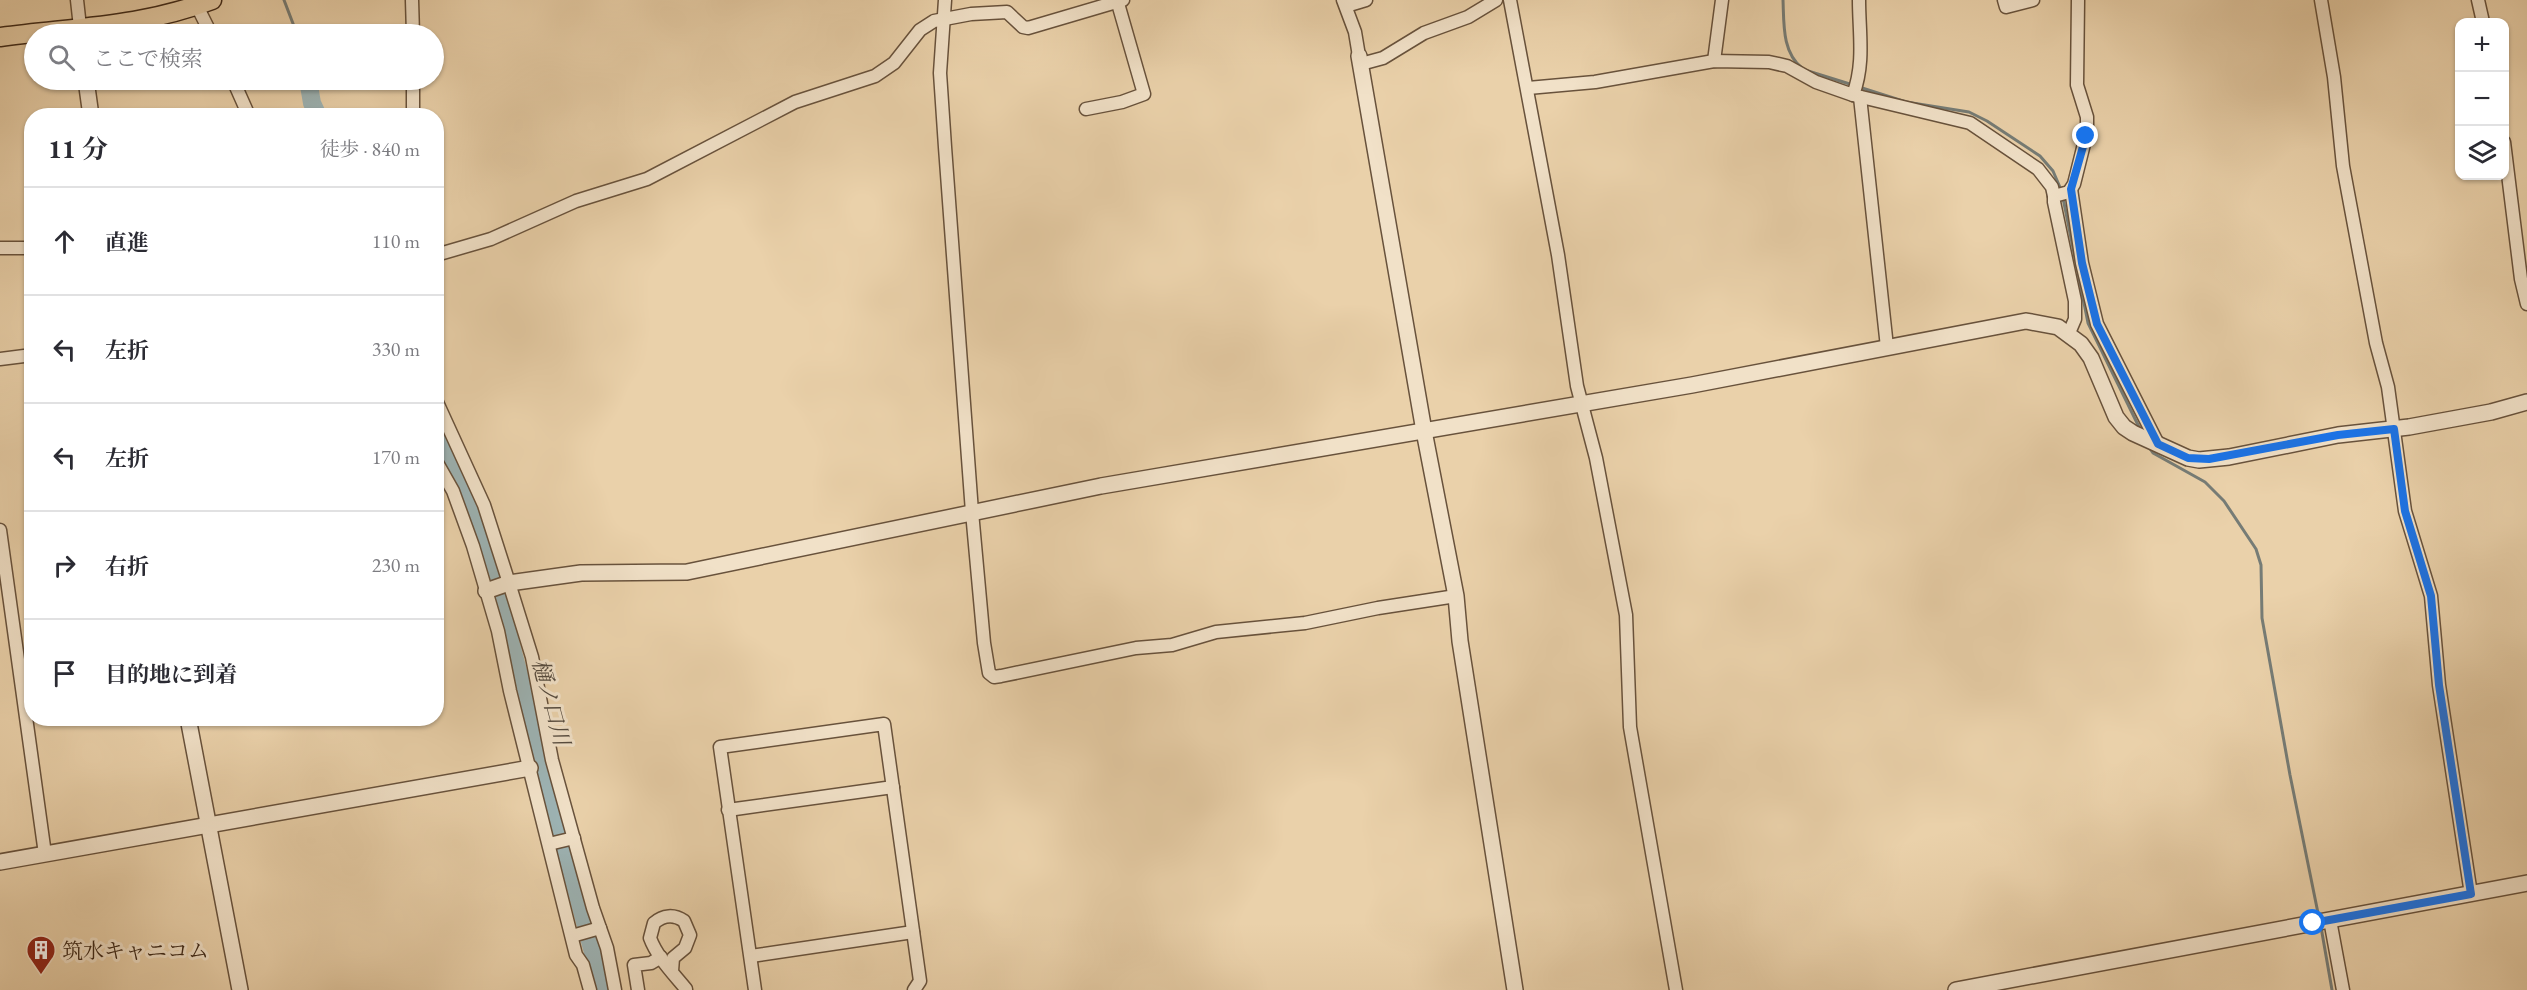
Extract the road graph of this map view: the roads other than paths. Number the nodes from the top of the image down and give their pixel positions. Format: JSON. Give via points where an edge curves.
{"nodes":[{"id":1,"x":76,"y":0,"type":"edge"},
{"id":2,"x":412,"y":0,"type":"edge"},
{"id":3,"x":945,"y":0,"type":"edge"},
{"id":4,"x":1366,"y":0,"type":"edge"},
{"id":5,"x":1496,"y":0,"type":"edge"},
{"id":6,"x":1510,"y":0,"type":"edge"},
{"id":7,"x":1722,"y":0,"type":"edge"},
{"id":8,"x":1859,"y":0,"type":"edge"},
{"id":9,"x":2004,"y":0,"type":"edge"},
{"id":10,"x":2033,"y":0,"type":"edge"},
{"id":11,"x":2078,"y":0,"type":"edge"},
{"id":12,"x":2321,"y":0,"type":"edge"},
{"id":13,"x":2478,"y":0,"type":"edge"},
{"id":14,"x":1119,"y":1,"type":"edge"},
{"id":15,"x":204,"y":3,"type":"edge"},
{"id":16,"x":1345,"y":3,"type":"edge"},
{"id":17,"x":2482,"y":18,"type":"edge"},
{"id":18,"x":943,"y":19,"type":"junction"},
{"id":19,"x":79,"y":24,"type":"edge"},
{"id":20,"x":125,"y":24,"type":"edge"},
{"id":21,"x":209,"y":24,"type":"edge"},
{"id":22,"x":413,"y":24,"type":"edge"},
{"id":23,"x":24,"y":35,"type":"edge"},
{"id":24,"x":0,"y":37,"type":"edge"},
{"id":25,"x":1360,"y":60,"type":"junction"},
{"id":26,"x":1714,"y":61,"type":"junction"},
{"id":27,"x":1528,"y":88,"type":"junction"},
{"id":28,"x":87,"y":90,"type":"edge"},
{"id":29,"x":237,"y":90,"type":"edge"},
{"id":30,"x":413,"y":90,"type":"edge"},
{"id":31,"x":1856,"y":95,"type":"junction"},
{"id":32,"x":90,"y":108,"type":"edge"},
{"id":33,"x":245,"y":108,"type":"edge"},
{"id":34,"x":413,"y":108,"type":"edge"},
{"id":35,"x":1086,"y":109,"type":"dead end"},
{"id":36,"x":2509,"y":176,"type":"edge"},
{"id":37,"x":2063,"y":193,"type":"junction"},
{"id":38,"x":0,"y":248,"type":"edge"},
{"id":39,"x":24,"y":248,"type":"edge"},
{"id":40,"x":444,"y":253,"type":"edge"},
{"id":41,"x":2527,"y":304,"type":"edge"},
{"id":42,"x":2069,"y":333,"type":"junction"},
{"id":43,"x":1887,"y":347,"type":"junction"},
{"id":44,"x":24,"y":356,"type":"edge"},
{"id":45,"x":0,"y":359,"type":"edge"},
{"id":46,"x":2527,"y":402,"type":"edge"},
{"id":47,"x":1582,"y":404,"type":"junction"},
{"id":48,"x":444,"y":418,"type":"edge"},
{"id":49,"x":2394,"y":429,"type":"junction"},
{"id":50,"x":1424,"y":431,"type":"junction"},
{"id":51,"x":2155,"y":443,"type":"junction"},
{"id":52,"x":444,"y":475,"type":"edge"},
{"id":53,"x":972,"y":512,"type":"junction"},
{"id":54,"x":0,"y":530,"type":"edge"},
{"id":55,"x":507,"y":584,"type":"junction"},
{"id":56,"x":488,"y":590,"type":"junction"},
{"id":57,"x":1456,"y":596,"type":"junction"},
{"id":58,"x":24,"y":703,"type":"edge"},
{"id":59,"x":27,"y":726,"type":"edge"},
{"id":60,"x":190,"y":726,"type":"edge"},
{"id":61,"x":530,"y":768,"type":"junction"},
{"id":62,"x":893,"y":787,"type":"junction"},
{"id":63,"x":728,"y":810,"type":"junction"},
{"id":64,"x":208,"y":824,"type":"junction"},
{"id":65,"x":572,"y":839,"type":"junction"},
{"id":66,"x":551,"y":844,"type":"junction"},
{"id":67,"x":45,"y":854,"type":"junction"},
{"id":68,"x":0,"y":862,"type":"edge"},
{"id":69,"x":2527,"y":884,"type":"edge"},
{"id":70,"x":2471,"y":894,"type":"junction"},
{"id":71,"x":2324,"y":921,"type":"junction"},
{"id":72,"x":598,"y":929,"type":"junction"},
{"id":73,"x":913,"y":932,"type":"junction"},
{"id":74,"x":574,"y":936,"type":"junction"},
{"id":75,"x":751,"y":956,"type":"junction"},
{"id":76,"x":661,"y":957,"type":"junction"},
{"id":77,"x":672,"y":971,"type":"junction"},
{"id":78,"x":240,"y":990,"type":"edge"},
{"id":79,"x":590,"y":990,"type":"edge"},
{"id":80,"x":615,"y":990,"type":"edge"},
{"id":81,"x":638,"y":990,"type":"edge"},
{"id":82,"x":686,"y":990,"type":"edge"},
{"id":83,"x":755,"y":990,"type":"edge"},
{"id":84,"x":914,"y":990,"type":"edge"},
{"id":85,"x":1515,"y":990,"type":"edge"},
{"id":86,"x":1676,"y":990,"type":"edge"},
{"id":87,"x":1956,"y":990,"type":"edge"},
{"id":88,"x":2343,"y":990,"type":"edge"}],
"edges":[{"from":1,"to":19,"type":"street"},
{"from":2,"to":22,"type":"street"},
{"from":3,"to":18,"type":"street"},
{"from":4,"to":16,"type":"street"},
{"from":5,"to":25,"type":"street","via":[[1468,17],[1424,33],[1383,58]]},
{"from":6,"to":27,"type":"street"},
{"from":7,"to":26,"type":"street"},
{"from":8,"to":31,"type":"street","via":[[1862,45]]},
{"from":9,"to":10,"type":"street","via":[[2006,7]]},
{"from":11,"to":37,"type":"street","via":[[2077,85],[2087,117],[2086,132]]},
{"from":12,"to":49,"type":"street","via":[[2343,166]]},
{"from":13,"to":17,"type":"street"},
{"from":14,"to":18,"type":"street","via":[[1028,28],[1007,12]]},
{"from":14,"to":35,"type":"street","via":[[1144,94]]},
{"from":15,"to":20,"type":"main road"},
{"from":15,"to":21,"type":"street"},
{"from":16,"to":25,"type":"street"},
{"from":18,"to":40,"type":"street","via":[[920,30],[894,63],[875,76],[795,102],[647,179],[576,201],[490,239]]},
{"from":18,"to":53,"type":"street","via":[[940,73]]},
{"from":23,"to":24,"type":"main road"},
{"from":25,"to":50,"type":"street"},
{"from":26,"to":27,"type":"street","via":[[1595,82]]},
{"from":26,"to":31,"type":"street","via":[[1787,66],[1816,82]]},
{"from":27,"to":47,"type":"street"},
{"from":28,"to":32,"type":"street"},
{"from":29,"to":33,"type":"street"},
{"from":30,"to":34,"type":"street"},
{"from":31,"to":37,"type":"street","via":[[1970,123],[2038,169],[2052,187]]},
{"from":31,"to":43,"type":"street"},
{"from":36,"to":41,"type":"street"},
{"from":37,"to":42,"type":"street","via":[[2076,301],[2075,320]]},
{"from":37,"to":51,"type":"street","via":[[2097,324]]},
{"from":38,"to":39,"type":"street"},
{"from":42,"to":43,"type":"street","via":[[2026,321]]},
{"from":42,"to":51,"type":"street","via":[[2091,358],[2116,417],[2124,427]]},
{"from":43,"to":47,"type":"street"},
{"from":44,"to":45,"type":"street"},
{"from":46,"to":49,"type":"street"},
{"from":47,"to":50,"type":"street"},
{"from":47,"to":86,"type":"street","via":[[1626,615],[1630,726]]},
{"from":48,"to":55,"type":"street","via":[[484,505]]},
{"from":49,"to":51,"type":"street","via":[[2338,435],[2209,459],[2188,458]]},
{"from":49,"to":70,"type":"street","via":[[2405,511],[2431,596],[2439,685]]},
{"from":50,"to":53,"type":"street"},
{"from":50,"to":57,"type":"street"},
{"from":52,"to":56,"type":"street"},
{"from":53,"to":55,"type":"street","via":[[687,572],[581,573]]},
{"from":53,"to":57,"type":"street","via":[[984,643],[989,673],[994,676],[1136,648],[1172,645],[1216,632],[1305,623]]},
{"from":54,"to":58,"type":"street"},
{"from":55,"to":56,"type":"street"},
{"from":55,"to":65,"type":"street","via":[[532,657]]},
{"from":56,"to":61,"type":"street"},
{"from":57,"to":85,"type":"street"},
{"from":59,"to":67,"type":"street"},
{"from":60,"to":64,"type":"street"},
{"from":61,"to":64,"type":"street"},
{"from":61,"to":66,"type":"street"},
{"from":62,"to":63,"type":"street"},
{"from":62,"to":63,"type":"street","via":[[884,724],[720,747]]},
{"from":62,"to":73,"type":"street"},
{"from":63,"to":75,"type":"street"},
{"from":64,"to":67,"type":"street"},
{"from":64,"to":78,"type":"street"},
{"from":65,"to":66,"type":"street"},
{"from":65,"to":72,"type":"street"},
{"from":66,"to":74,"type":"street"},
{"from":67,"to":68,"type":"street"},
{"from":69,"to":70,"type":"street"},
{"from":70,"to":71,"type":"street"},
{"from":71,"to":87,"type":"street"},
{"from":71,"to":88,"type":"street"},
{"from":72,"to":74,"type":"street"},
{"from":72,"to":80,"type":"street","via":[[607,948]]},
{"from":73,"to":75,"type":"street"},
{"from":73,"to":84,"type":"street","via":[[920,981]]},
{"from":74,"to":79,"type":"street","via":[[576,955]]},
{"from":75,"to":83,"type":"street"},
{"from":76,"to":77,"type":"street"},
{"from":76,"to":77,"type":"street","via":[[650,938],[652,926],[662,918],[680,918],[687,924],[689,940],[673,958]]},
{"from":76,"to":81,"type":"street","via":[[634,965]]},
{"from":77,"to":82,"type":"street"}]}
